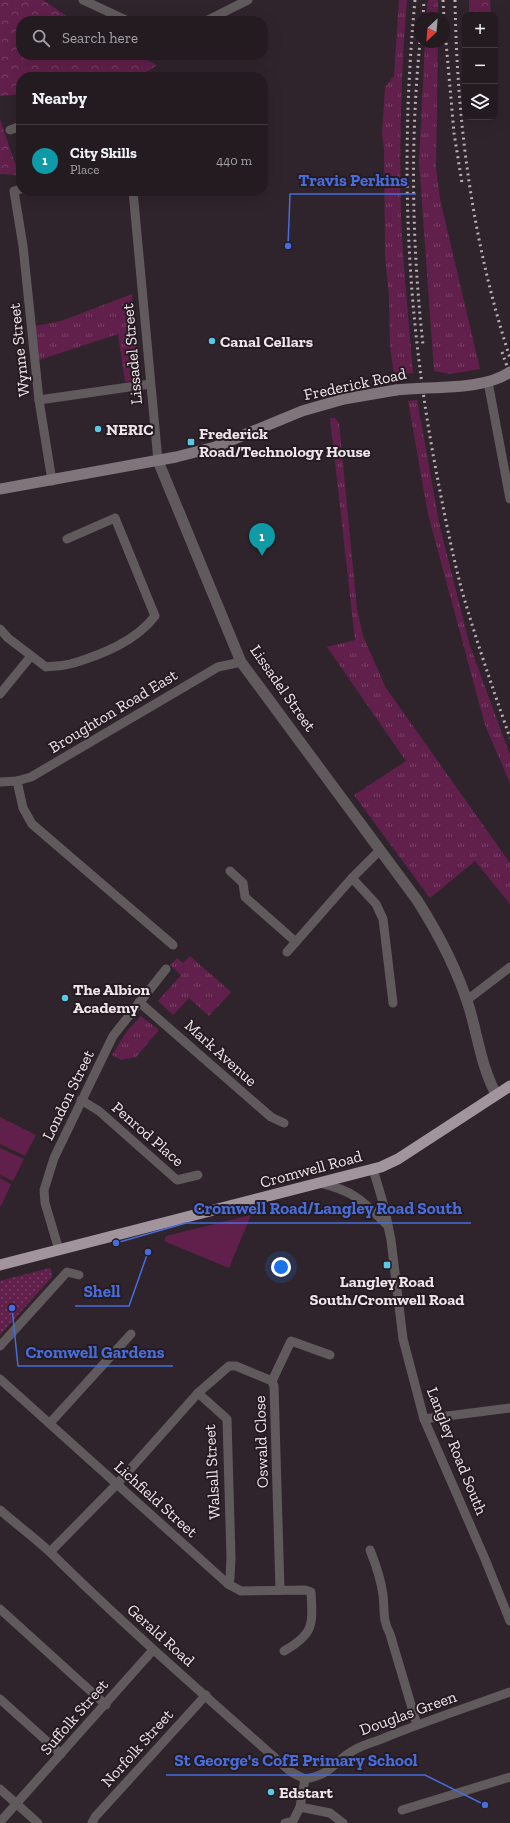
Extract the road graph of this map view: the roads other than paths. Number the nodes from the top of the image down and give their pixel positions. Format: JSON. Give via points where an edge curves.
{"nodes":[{"id":1,"x":83,"y":0,"type":"edge"},
{"id":2,"x":248,"y":0,"type":"edge"},
{"id":3,"x":117,"y":16,"type":"edge"},
{"id":4,"x":216,"y":16,"type":"edge"},
{"id":5,"x":16,"y":128,"type":"edge"},
{"id":6,"x":10,"y":130,"type":"dead end"},
{"id":7,"x":19,"y":196,"type":"edge"},
{"id":8,"x":133,"y":196,"type":"edge"},
{"id":9,"x":510,"y":372,"type":"edge"},
{"id":10,"x":488,"y":382,"type":"junction"},
{"id":11,"x":150,"y":384,"type":"junction"},
{"id":12,"x":39,"y":400,"type":"junction"},
{"id":13,"x":158,"y":461,"type":"junction"},
{"id":14,"x":52,"y":481,"type":"junction"},
{"id":15,"x":0,"y":490,"type":"edge"},
{"id":16,"x":510,"y":499,"type":"edge"},
{"id":17,"x":67,"y":539,"type":"dead end"},
{"id":18,"x":0,"y":629,"type":"edge"},
{"id":19,"x":31,"y":656,"type":"junction"},
{"id":20,"x":241,"y":662,"type":"junction"},
{"id":21,"x":0,"y":694,"type":"edge"},
{"id":22,"x":17,"y":781,"type":"junction"},
{"id":23,"x":0,"y":782,"type":"edge"},
{"id":24,"x":380,"y":850,"type":"junction"},
{"id":25,"x":230,"y":871,"type":"dead end"},
{"id":26,"x":352,"y":878,"type":"junction"},
{"id":27,"x":296,"y":942,"type":"junction"},
{"id":28,"x":173,"y":944,"type":"dead end"},
{"id":29,"x":287,"y":952,"type":"dead end"},
{"id":30,"x":510,"y":967,"type":"edge"},
{"id":31,"x":166,"y":969,"type":"dead end"},
{"id":32,"x":467,"y":1000,"type":"junction"},
{"id":33,"x":139,"y":1002,"type":"junction"},
{"id":34,"x":393,"y":1003,"type":"dead end"},
{"id":35,"x":510,"y":1086,"type":"edge"},
{"id":36,"x":496,"y":1094,"type":"junction"},
{"id":37,"x":81,"y":1100,"type":"junction"},
{"id":38,"x":284,"y":1123,"type":"dead end"},
{"id":39,"x":373,"y":1169,"type":"junction"},
{"id":40,"x":198,"y":1175,"type":"dead end"},
{"id":41,"x":320,"y":1183,"type":"junction"},
{"id":42,"x":388,"y":1226,"type":"junction"},
{"id":43,"x":59,"y":1250,"type":"junction"},
{"id":44,"x":0,"y":1265,"type":"edge"},
{"id":45,"x":79,"y":1275,"type":"dead end"},
{"id":46,"x":131,"y":1334,"type":"dead end"},
{"id":47,"x":0,"y":1346,"type":"edge"},
{"id":48,"x":330,"y":1355,"type":"dead end"},
{"id":49,"x":0,"y":1379,"type":"edge"},
{"id":50,"x":272,"y":1381,"type":"junction"},
{"id":51,"x":198,"y":1393,"type":"junction"},
{"id":52,"x":510,"y":1408,"type":"edge"},
{"id":53,"x":424,"y":1419,"type":"junction"},
{"id":54,"x":50,"y":1424,"type":"junction"},
{"id":55,"x":117,"y":1484,"type":"junction"},
{"id":56,"x":2,"y":1516,"type":"edge"},
{"id":57,"x":370,"y":1550,"type":"dead end"},
{"id":58,"x":50,"y":1552,"type":"junction"},
{"id":59,"x":228,"y":1584,"type":"junction"},
{"id":60,"x":280,"y":1590,"type":"junction"},
{"id":61,"x":0,"y":1610,"type":"edge"},
{"id":62,"x":510,"y":1621,"type":"edge"},
{"id":63,"x":153,"y":1650,"type":"junction"},
{"id":64,"x":284,"y":1651,"type":"dead end"},
{"id":65,"x":510,"y":1692,"type":"edge"},
{"id":66,"x":206,"y":1695,"type":"junction"},
{"id":67,"x":0,"y":1699,"type":"edge"},
{"id":68,"x":106,"y":1705,"type":"junction"},
{"id":69,"x":417,"y":1724,"type":"junction"},
{"id":70,"x":61,"y":1754,"type":"junction"},
{"id":71,"x":510,"y":1777,"type":"edge"},
{"id":72,"x":305,"y":1779,"type":"junction"},
{"id":73,"x":0,"y":1789,"type":"edge"},
{"id":74,"x":16,"y":1804,"type":"junction"},
{"id":75,"x":300,"y":1807,"type":"junction"},
{"id":76,"x":402,"y":1810,"type":"dead end"},
{"id":77,"x":0,"y":1822,"type":"edge"},
{"id":78,"x":38,"y":1823,"type":"edge"},
{"id":79,"x":92,"y":1823,"type":"edge"},
{"id":80,"x":285,"y":1823,"type":"edge"},
{"id":81,"x":343,"y":1823,"type":"edge"}],
"edges":[{"from":1,"to":3,"type":"street"},
{"from":2,"to":4,"type":"street"},
{"from":5,"to":6,"type":"street"},
{"from":7,"to":12,"type":"street","name":"Wynne Street"},
{"from":8,"to":11,"type":"street","name":"Lissadel Street"},
{"from":9,"to":10,"type":"main road","name":"Frederick Road","bridge":true},
{"from":10,"to":13,"type":"main road","name":"Frederick Road","bridge":true,"via":[[467,386],[396,390],[333,402],[302,411],[215,447]]},
{"from":10,"to":16,"type":"street"},
{"from":11,"to":12,"type":"street"},
{"from":11,"to":13,"type":"street","name":"Lissadel Street"},
{"from":12,"to":14,"type":"street","name":"Wynne Street"},
{"from":13,"to":14,"type":"main road","name":"Frederick Road"},
{"from":13,"to":20,"type":"street","name":"Lissadel Street"},
{"from":14,"to":15,"type":"main road","name":"Frederick Road"},
{"from":17,"to":19,"type":"street","via":[[115,518],[155,616],[132,639],[72,664],[46,667]]},
{"from":18,"to":19,"type":"street"},
{"from":19,"to":21,"type":"street"},
{"from":20,"to":22,"type":"street","name":"Broughton Road East","via":[[218,667],[31,777]]},
{"from":20,"to":24,"type":"street","name":"Lissadel Street"},
{"from":22,"to":23,"type":"street","name":"Broughton Road East"},
{"from":22,"to":28,"type":"street","via":[[23,808],[32,824]]},
{"from":24,"to":26,"type":"street"},
{"from":24,"to":32,"type":"street","name":"Lissadel Street","via":[[440,936]]},
{"from":25,"to":27,"type":"street","via":[[243,883],[245,897]]},
{"from":26,"to":27,"type":"street"},
{"from":26,"to":34,"type":"street","via":[[376,904],[383,919]]},
{"from":27,"to":29,"type":"street"},
{"from":30,"to":32,"type":"street"},
{"from":31,"to":33,"type":"street","name":"London Street"},
{"from":32,"to":36,"type":"street","name":"Lissadel Street","via":[[483,1064]]},
{"from":33,"to":37,"type":"street","name":"London Street","via":[[113,1036]]},
{"from":33,"to":38,"type":"street","name":"Mark Avenue","via":[[271,1117]]},
{"from":35,"to":36,"type":"highway","name":"Cromwell Road"},
{"from":36,"to":39,"type":"highway","name":"Cromwell Road","via":[[398,1159]]},
{"from":37,"to":40,"type":"street","name":"Penrod Place","via":[[99,1111],[177,1180]]},
{"from":37,"to":43,"type":"street","name":"London Street","via":[[54,1158],[44,1190],[45,1204]]},
{"from":39,"to":41,"type":"highway","name":"Cromwell Road"},
{"from":39,"to":42,"type":"street","name":"Langley Road South"},
{"from":41,"to":42,"type":"street","via":[[340,1188],[358,1197]]},
{"from":41,"to":43,"type":"highway","name":"Cromwell Road"},
{"from":42,"to":53,"type":"street","name":"Langley Road South","via":[[403,1339]]},
{"from":43,"to":44,"type":"highway","name":"Cromwell Road"},
{"from":45,"to":47,"type":"street","via":[[67,1272]]},
{"from":46,"to":54,"type":"street"},
{"from":48,"to":50,"type":"street","via":[[291,1341]]},
{"from":49,"to":54,"type":"street","name":"Lichfield Street"},
{"from":50,"to":51,"type":"street","name":"Oswald Close","via":[[236,1366],[229,1366]]},
{"from":50,"to":60,"type":"street","name":"Oswald Close"},
{"from":51,"to":55,"type":"street"},
{"from":51,"to":59,"type":"street","name":"Walsall Street","via":[[227,1419],[231,1558]]},
{"from":52,"to":53,"type":"street"},
{"from":53,"to":62,"type":"street","name":"Langley Road South"},
{"from":54,"to":55,"type":"street","name":"Lichfield Street"},
{"from":55,"to":58,"type":"street"},
{"from":55,"to":59,"type":"street","name":"Lichfield Street"},
{"from":56,"to":58,"type":"street","name":"Gerald Road"},
{"from":57,"to":69,"type":"street","via":[[383,1595],[384,1623],[390,1634]]},
{"from":58,"to":63,"type":"street","name":"Gerald Road"},
{"from":59,"to":60,"type":"street","name":"Lichfield Street","via":[[241,1591]]},
{"from":60,"to":64,"type":"street","name":"Lichfield Street","via":[[311,1592],[312,1615],[309,1630],[301,1641]]},
{"from":61,"to":68,"type":"street"},
{"from":63,"to":66,"type":"street","name":"Gerald Road"},
{"from":63,"to":68,"type":"street","name":"Suffolk Street"},
{"from":65,"to":69,"type":"street","name":"Douglas Green"},
{"from":66,"to":72,"type":"street","name":"Gerald Road","via":[[291,1772]]},
{"from":66,"to":79,"type":"street","name":"Norfolk Street"},
{"from":67,"to":70,"type":"street"},
{"from":68,"to":70,"type":"street","name":"Suffolk Street"},
{"from":69,"to":72,"type":"street","name":"Douglas Green","via":[[357,1748],[345,1755],[327,1772],[318,1777]]},
{"from":70,"to":74,"type":"street","name":"Suffolk Street"},
{"from":71,"to":76,"type":"street"},
{"from":72,"to":75,"type":"street"},
{"from":73,"to":74,"type":"street"},
{"from":74,"to":77,"type":"street","name":"Suffolk Street"},
{"from":74,"to":78,"type":"street"},
{"from":75,"to":80,"type":"street","via":[[293,1821]]},
{"from":75,"to":81,"type":"street","via":[[330,1813]]}]}
